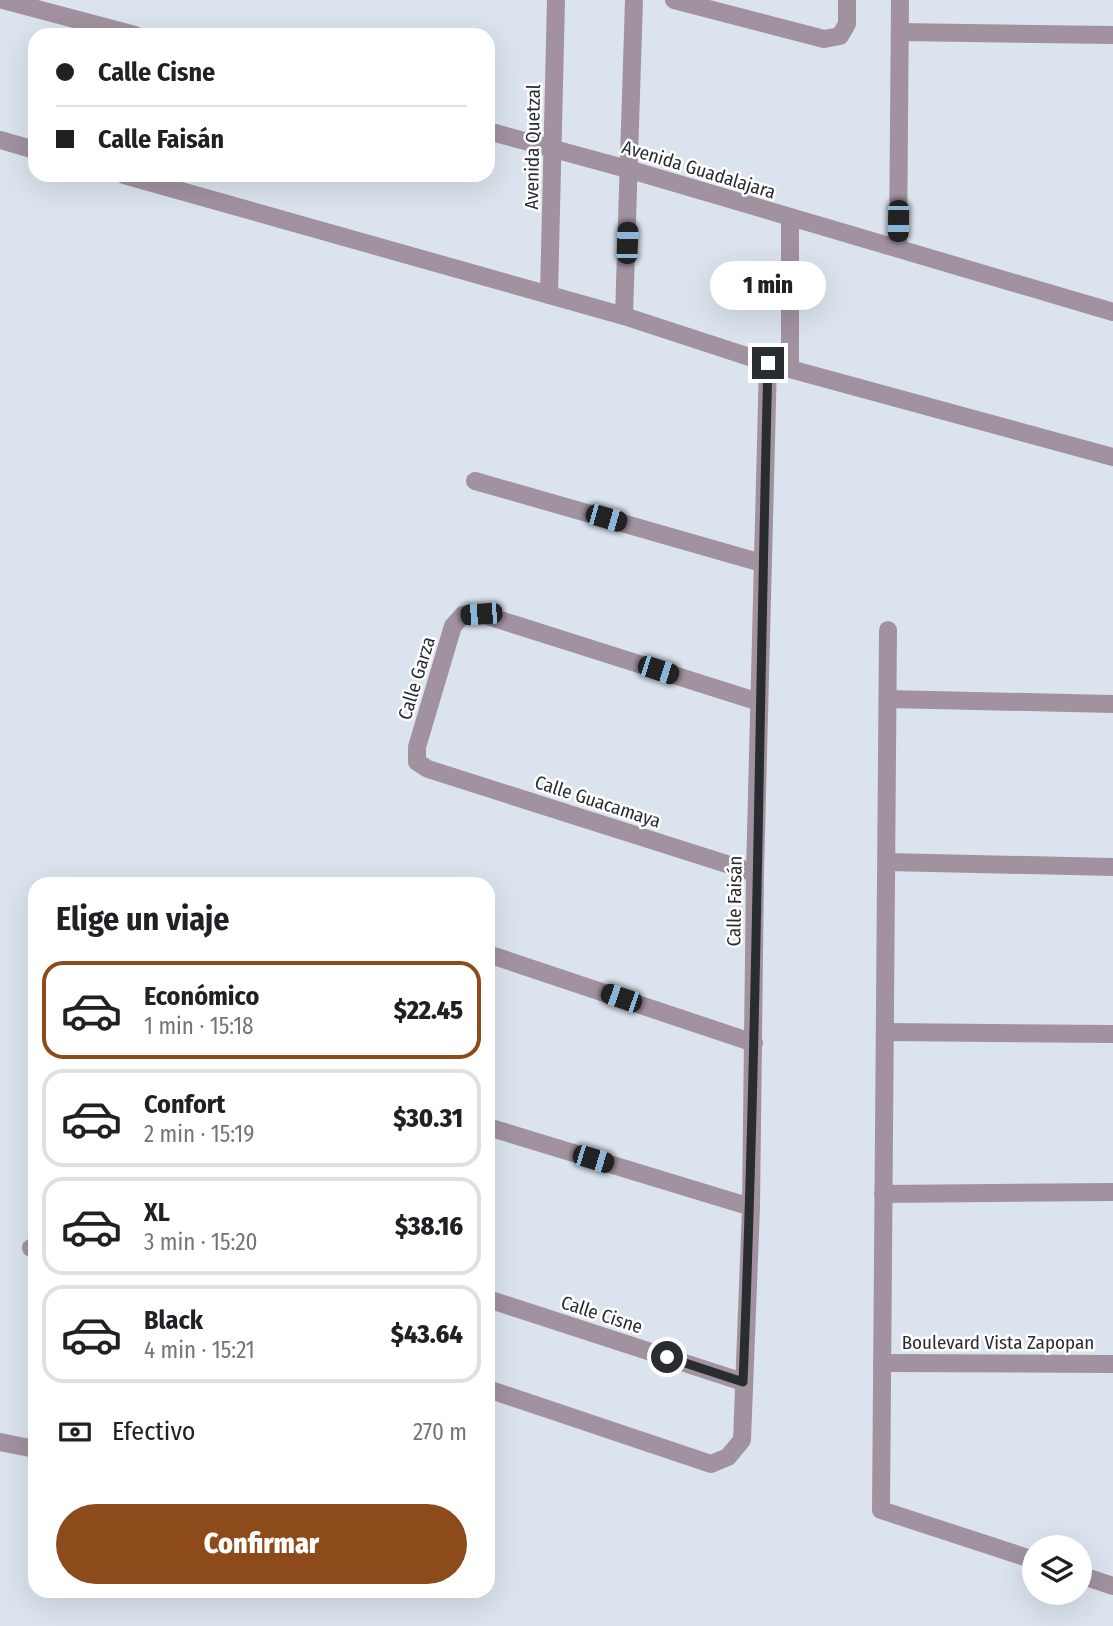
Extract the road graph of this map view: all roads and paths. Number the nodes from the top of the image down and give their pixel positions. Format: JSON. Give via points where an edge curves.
{"nodes":[{"id":1,"x":556,"y":0,"type":"edge"},
{"id":2,"x":634,"y":0,"type":"edge"},
{"id":3,"x":674,"y":0,"type":"edge"},
{"id":4,"x":847,"y":0,"type":"edge"},
{"id":5,"x":901,"y":0,"type":"edge"},
{"id":6,"x":6,"y":1,"type":"edge"},
{"id":7,"x":108,"y":28,"type":"edge"},
{"id":8,"x":900,"y":32,"type":"junction"},
{"id":9,"x":1113,"y":36,"type":"edge"},
{"id":10,"x":495,"y":133,"type":"edge"},
{"id":11,"x":0,"y":140,"type":"edge"},
{"id":12,"x":28,"y":148,"type":"edge"},
{"id":13,"x":553,"y":149,"type":"junction"},
{"id":14,"x":631,"y":170,"type":"junction"},
{"id":15,"x":149,"y":182,"type":"edge"},
{"id":16,"x":790,"y":219,"type":"junction"},
{"id":17,"x":898,"y":248,"type":"junction"},
{"id":18,"x":549,"y":295,"type":"junction"},
{"id":19,"x":1113,"y":313,"type":"edge"},
{"id":20,"x":624,"y":316,"type":"junction"},
{"id":21,"x":768,"y":363,"type":"junction"},
{"id":22,"x":790,"y":369,"type":"junction"},
{"id":23,"x":1113,"y":457,"type":"edge"},
{"id":24,"x":475,"y":481,"type":"dead end"},
{"id":25,"x":762,"y":563,"type":"junction"},
{"id":26,"x":888,"y":630,"type":"dead end"},
{"id":27,"x":888,"y":699,"type":"junction"},
{"id":28,"x":759,"y":702,"type":"junction"},
{"id":29,"x":1113,"y":704,"type":"edge"},
{"id":30,"x":428,"y":769,"type":"joint"},
{"id":31,"x":887,"y":862,"type":"junction"},
{"id":32,"x":1113,"y":867,"type":"edge"},
{"id":33,"x":755,"y":873,"type":"junction"},
{"id":34,"x":495,"y":956,"type":"edge"},
{"id":35,"x":885,"y":1032,"type":"junction"},
{"id":36,"x":1113,"y":1034,"type":"edge"},
{"id":37,"x":754,"y":1043,"type":"junction"},
{"id":38,"x":495,"y":1129,"type":"edge"},
{"id":39,"x":1113,"y":1192,"type":"edge"},
{"id":40,"x":883,"y":1194,"type":"junction"},
{"id":41,"x":751,"y":1207,"type":"junction"},
{"id":42,"x":495,"y":1301,"type":"edge"},
{"id":43,"x":882,"y":1363,"type":"junction"},
{"id":44,"x":1113,"y":1364,"type":"edge"},
{"id":45,"x":743,"y":1382,"type":"junction"},
{"id":46,"x":495,"y":1392,"type":"edge"},
{"id":47,"x":0,"y":1442,"type":"edge"},
{"id":48,"x":28,"y":1448,"type":"edge"},
{"id":49,"x":1022,"y":1556,"type":"edge"},
{"id":50,"x":1092,"y":1579,"type":"edge"},
{"id":51,"x":1113,"y":1586,"type":"edge"}],
"edges":[{"from":1,"to":13,"type":"street","name":"Avenida Quetzal"},
{"from":2,"to":14,"type":"street"},
{"from":3,"to":4,"type":"street","via":[[824,39],[839,36],[846,24]]},
{"from":5,"to":8,"type":"street"},
{"from":6,"to":7,"type":"street"},
{"from":8,"to":9,"type":"street"},
{"from":8,"to":17,"type":"street"},
{"from":10,"to":13,"type":"street","name":"Avenida Guadalajara"},
{"from":11,"to":12,"type":"street"},
{"from":13,"to":14,"type":"street","name":"Avenida Guadalajara"},
{"from":13,"to":18,"type":"street","name":"Avenida Quetzal"},
{"from":14,"to":16,"type":"street","name":"Avenida Guadalajara"},
{"from":14,"to":20,"type":"street"},
{"from":15,"to":18,"type":"street"},
{"from":16,"to":17,"type":"street","name":"Avenida Guadalajara"},
{"from":16,"to":22,"type":"street"},
{"from":17,"to":19,"type":"street","name":"Avenida Guadalajara"},
{"from":18,"to":20,"type":"street"},
{"from":20,"to":21,"type":"street"},
{"from":21,"to":22,"type":"street"},
{"from":21,"to":25,"type":"street","name":"Calle Faisán"},
{"from":22,"to":23,"type":"street"},
{"from":24,"to":25,"type":"street"},
{"from":25,"to":28,"type":"street","name":"Calle Faisán"},
{"from":26,"to":27,"type":"street"},
{"from":27,"to":29,"type":"street"},
{"from":27,"to":31,"type":"street"},
{"from":28,"to":30,"type":"street","name":"Calle Garza","via":[[481,614],[463,615],[453,626],[417,747],[417,762]]},
{"from":28,"to":33,"type":"street","name":"Calle Faisán"},
{"from":30,"to":33,"type":"street","name":"Calle Guacamaya"},
{"from":31,"to":32,"type":"street"},
{"from":31,"to":35,"type":"street"},
{"from":33,"to":37,"type":"street","name":"Calle Faisán"},
{"from":34,"to":37,"type":"street"},
{"from":35,"to":36,"type":"street"},
{"from":35,"to":40,"type":"street"},
{"from":37,"to":41,"type":"street","name":"Calle Faisán"},
{"from":38,"to":41,"type":"street"},
{"from":39,"to":40,"type":"street"},
{"from":40,"to":43,"type":"street"},
{"from":41,"to":45,"type":"street","name":"Calle Faisán"},
{"from":42,"to":45,"type":"street","name":"Calle Cisne"},
{"from":43,"to":44,"type":"street","name":"Boulevard Vista Zapopan"},
{"from":43,"to":49,"type":"street","via":[[881,1510]]},
{"from":45,"to":46,"type":"street","name":"Calle Faisán","via":[[742,1440],[728,1457],[711,1464]]},
{"from":47,"to":48,"type":"street"},
{"from":50,"to":51,"type":"street"}]}
